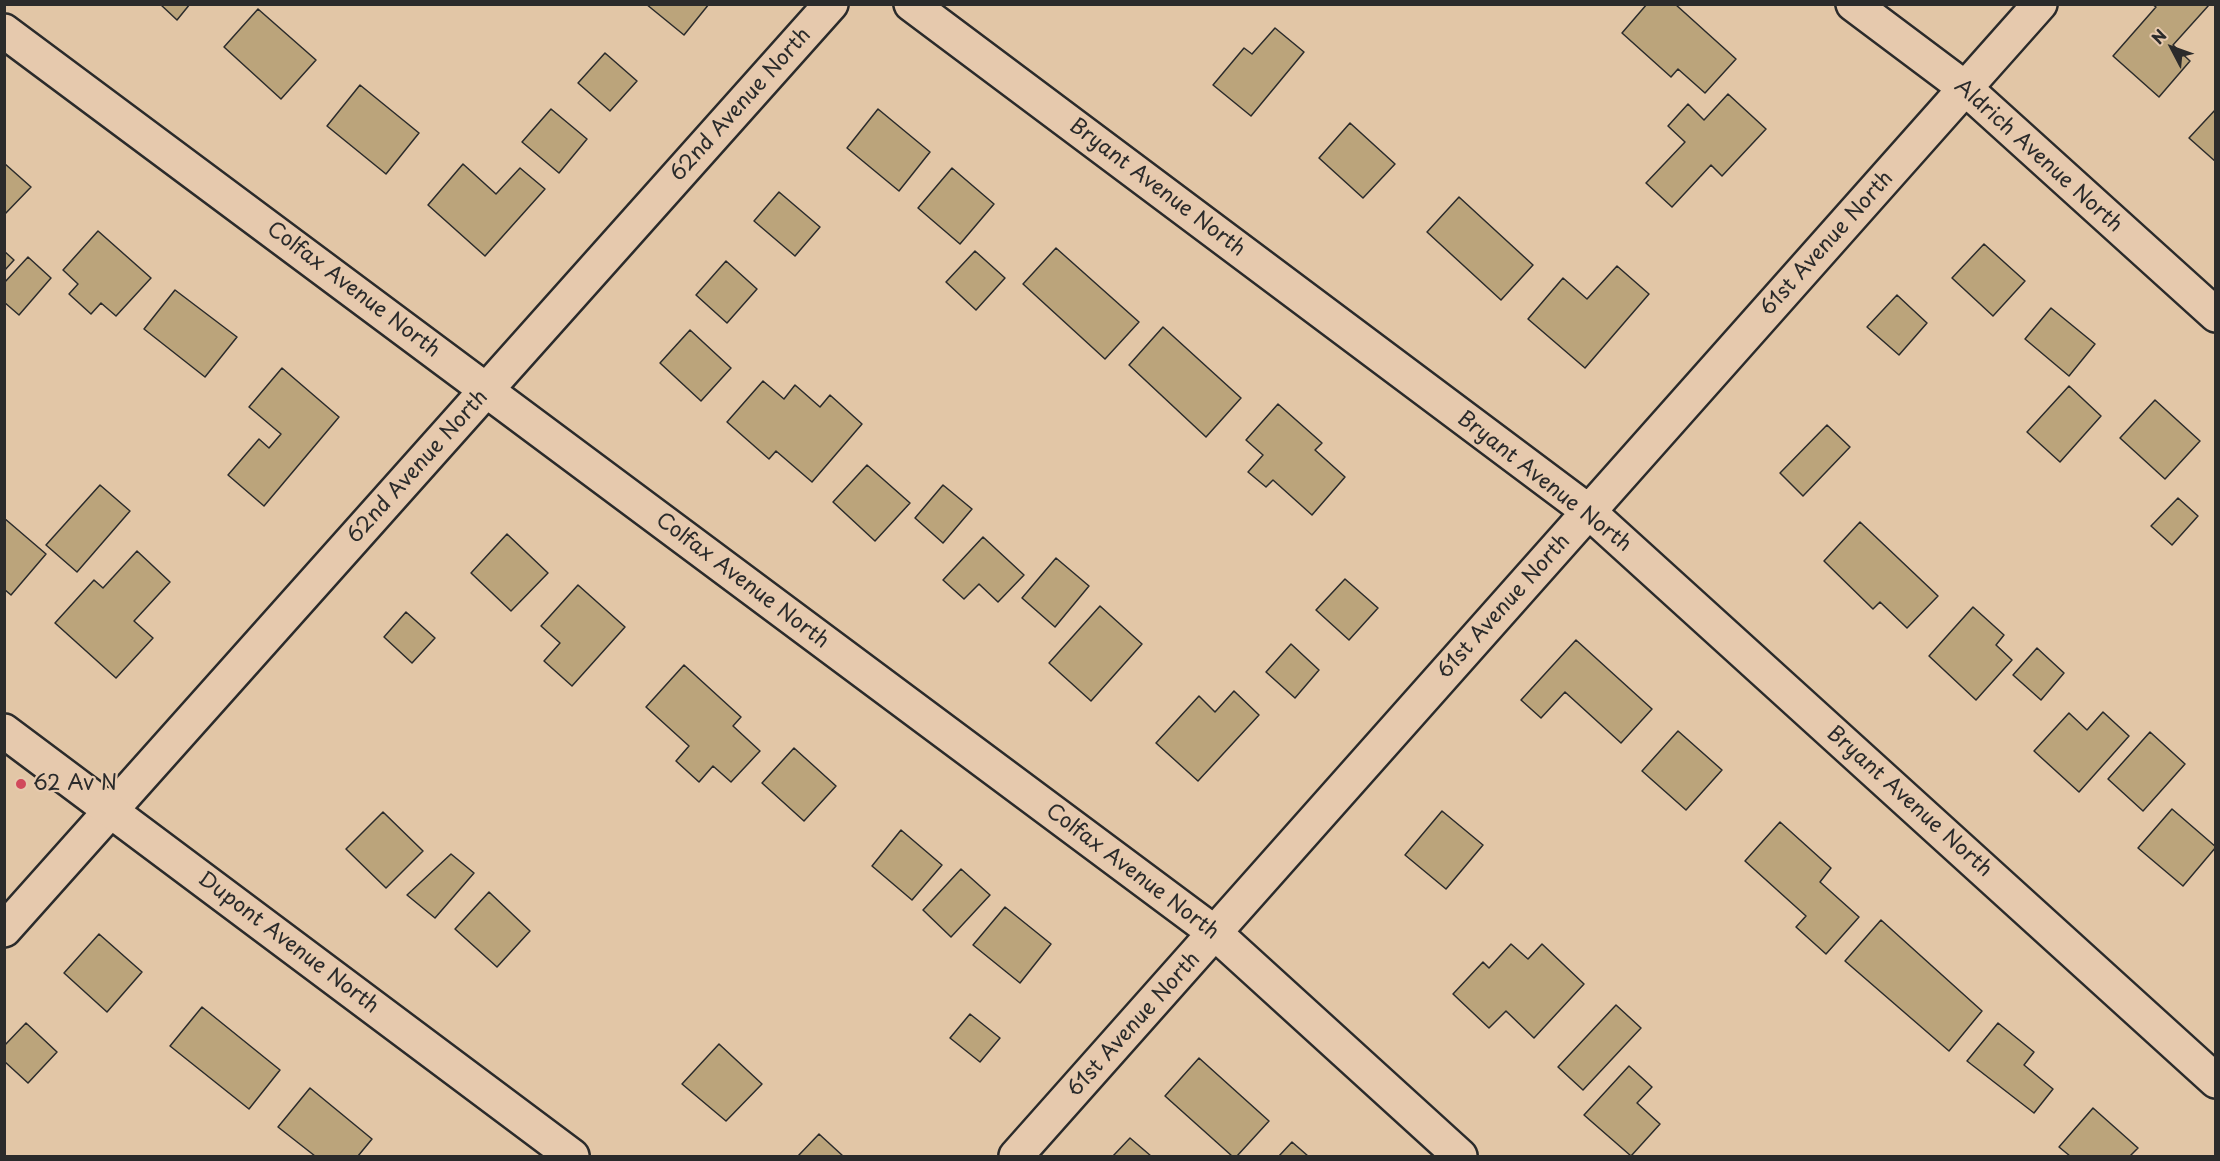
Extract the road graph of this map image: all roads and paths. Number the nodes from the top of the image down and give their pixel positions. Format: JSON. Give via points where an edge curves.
{"nodes":[{"id":1,"x":831,"y":4,"type":"edge"},
{"id":2,"x":911,"y":4,"type":"edge"},
{"id":3,"x":1853,"y":4,"type":"edge"},
{"id":4,"x":2040,"y":4,"type":"edge"},
{"id":5,"x":4,"y":30,"type":"edge"},
{"id":6,"x":1965,"y":88,"type":"junction"},
{"id":7,"x":2216,"y":315,"type":"edge"},
{"id":8,"x":487,"y":390,"type":"junction"},
{"id":9,"x":1588,"y":511,"type":"junction"},
{"id":10,"x":4,"y":731,"type":"edge"},
{"id":11,"x":111,"y":810,"type":"junction"},
{"id":12,"x":4,"y":930,"type":"edge"},
{"id":13,"x":1215,"y":933,"type":"junction"},
{"id":14,"x":2216,"y":1081,"type":"edge"},
{"id":15,"x":572,"y":1156,"type":"edge"},
{"id":16,"x":1016,"y":1156,"type":"edge"},
{"id":17,"x":1460,"y":1156,"type":"edge"}],
"edges":[{"from":1,"to":8,"type":"street","name":"62nd Avenue North"},
{"from":2,"to":9,"type":"street","name":"Bryant Avenue North"},
{"from":3,"to":6,"type":"street","name":"Aldrich Avenue North"},
{"from":4,"to":6,"type":"street","name":"61st Avenue North"},
{"from":5,"to":8,"type":"street","name":"Colfax Avenue North"},
{"from":6,"to":7,"type":"street","name":"Aldrich Avenue North"},
{"from":6,"to":9,"type":"street","name":"61st Avenue North"},
{"from":8,"to":11,"type":"street","name":"62nd Avenue North"},
{"from":8,"to":13,"type":"street","name":"Colfax Avenue North"},
{"from":9,"to":13,"type":"street","name":"61st Avenue North"},
{"from":9,"to":14,"type":"street","name":"Bryant Avenue North"},
{"from":10,"to":11,"type":"street","name":"Dupont Avenue North"},
{"from":11,"to":12,"type":"street","name":"62nd Avenue North"},
{"from":11,"to":15,"type":"street","name":"Dupont Avenue North"},
{"from":13,"to":16,"type":"street","name":"61st Avenue North"},
{"from":13,"to":17,"type":"street","name":"Colfax Avenue North"}]}
